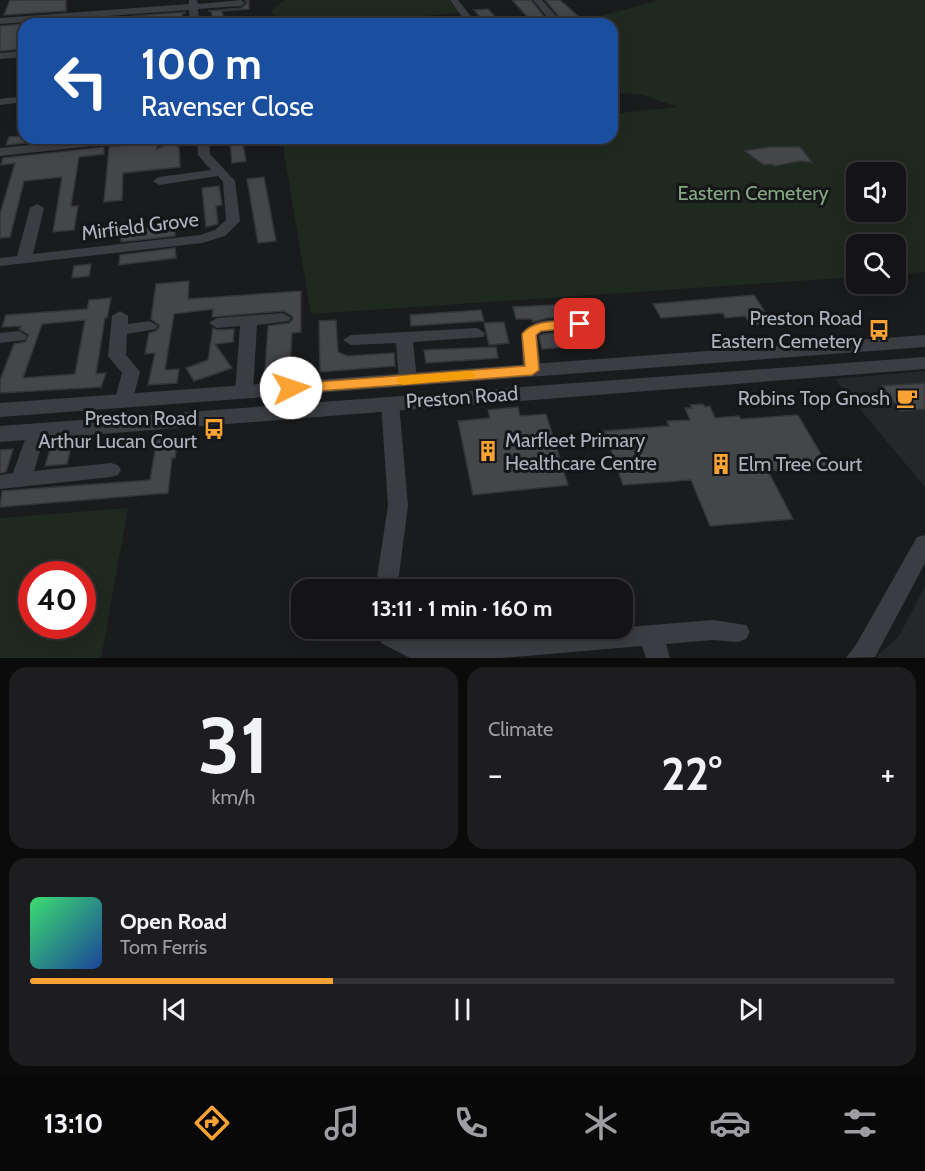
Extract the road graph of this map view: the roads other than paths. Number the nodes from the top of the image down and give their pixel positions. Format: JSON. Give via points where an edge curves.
{"nodes":[{"id":1,"x":454,"y":0,"type":"edge"},
{"id":2,"x":537,"y":0,"type":"edge"},
{"id":3,"x":194,"y":3,"type":"edge"},
{"id":4,"x":242,"y":3,"type":"dead end"},
{"id":5,"x":110,"y":13,"type":"junction"},
{"id":6,"x":72,"y":18,"type":"edge"},
{"id":7,"x":109,"y":18,"type":"edge"},
{"id":8,"x":195,"y":18,"type":"edge"},
{"id":9,"x":468,"y":18,"type":"edge"},
{"id":10,"x":553,"y":18,"type":"edge"},
{"id":11,"x":0,"y":21,"type":"edge"},
{"id":12,"x":18,"y":21,"type":"edge"},
{"id":13,"x":18,"y":54,"type":"edge"},
{"id":14,"x":0,"y":56,"type":"edge"},
{"id":15,"x":18,"y":100,"type":"edge"},
{"id":16,"x":0,"y":102,"type":"edge"},
{"id":17,"x":74,"y":144,"type":"edge"},
{"id":18,"x":202,"y":144,"type":"edge"},
{"id":19,"x":0,"y":152,"type":"edge"},
{"id":20,"x":222,"y":172,"type":"junction"},
{"id":21,"x":158,"y":181,"type":"dead end"},
{"id":22,"x":37,"y":208,"type":"dead end"},
{"id":23,"x":24,"y":260,"type":"junction"},
{"id":24,"x":0,"y":262,"type":"edge"},
{"id":25,"x":283,"y":318,"type":"dead end"},
{"id":26,"x":249,"y":321,"type":"junction"},
{"id":27,"x":217,"y":322,"type":"dead end"},
{"id":28,"x":580,"y":324,"type":"dead end"},
{"id":29,"x":150,"y":326,"type":"dead end"},
{"id":30,"x":477,"y":333,"type":"dead end"},
{"id":31,"x":19,"y":336,"type":"dead end"},
{"id":32,"x":0,"y":338,"type":"edge"},
{"id":33,"x":404,"y":338,"type":"junction"},
{"id":34,"x":351,"y":340,"type":"dead end"},
{"id":35,"x":925,"y":341,"type":"edge"},
{"id":36,"x":925,"y":363,"type":"edge"},
{"id":37,"x":532,"y":370,"type":"junction"},
{"id":38,"x":408,"y":380,"type":"junction"},
{"id":39,"x":244,"y":392,"type":"junction"},
{"id":40,"x":123,"y":402,"type":"junction"},
{"id":41,"x":390,"y":403,"type":"junction"},
{"id":42,"x":0,"y":410,"type":"edge"},
{"id":43,"x":37,"y":431,"type":"junction"},
{"id":44,"x":0,"y":434,"type":"edge"},
{"id":45,"x":111,"y":470,"type":"dead end"},
{"id":46,"x":21,"y":480,"type":"junction"},
{"id":47,"x":0,"y":482,"type":"edge"},
{"id":48,"x":925,"y":543,"type":"edge"},
{"id":49,"x":388,"y":579,"type":"edge"},
{"id":50,"x":738,"y":632,"type":"dead end"},
{"id":51,"x":651,"y":635,"type":"junction"},
{"id":52,"x":633,"y":637,"type":"edge"},
{"id":53,"x":394,"y":639,"type":"edge"},
{"id":54,"x":603,"y":639,"type":"edge"},
{"id":55,"x":658,"y":658,"type":"edge"},
{"id":56,"x":858,"y":658,"type":"edge"}],
"edges":[{"from":1,"to":9,"type":"street"},
{"from":2,"to":10,"type":"street"},
{"from":3,"to":4,"type":"street"},
{"from":3,"to":5,"type":"street"},
{"from":3,"to":8,"type":"street"},
{"from":5,"to":6,"type":"street"},
{"from":5,"to":7,"type":"street"},
{"from":11,"to":12,"type":"street"},
{"from":13,"to":14,"type":"street"},
{"from":15,"to":16,"type":"street"},
{"from":17,"to":19,"type":"street"},
{"from":18,"to":20,"type":"street","name":"Mirfield Grove","via":[[207,159]]},
{"from":20,"to":21,"type":"street"},
{"from":20,"to":23,"type":"street","name":"Mirfield Grove","via":[[229,181],[233,221],[220,233],[202,239]]},
{"from":22,"to":23,"type":"street"},
{"from":23,"to":24,"type":"street","name":"Mirfield Grove"},
{"from":25,"to":26,"type":"street"},
{"from":26,"to":27,"type":"street"},
{"from":26,"to":39,"type":"street"},
{"from":28,"to":37,"type":"street","via":[[537,327],[529,334]]},
{"from":29,"to":40,"type":"street","via":[[119,323],[117,356],[131,372]]},
{"from":30,"to":33,"type":"street"},
{"from":31,"to":32,"type":"street"},
{"from":33,"to":34,"type":"street"},
{"from":33,"to":38,"type":"street"},
{"from":35,"to":37,"type":"street","name":"Preston Road"},
{"from":36,"to":41,"type":"street","name":"Preston Road"},
{"from":37,"to":38,"type":"street","name":"Preston Road"},
{"from":38,"to":39,"type":"street","name":"Preston Road"},
{"from":39,"to":40,"type":"street","name":"Preston Road"},
{"from":40,"to":42,"type":"street","name":"Preston Road"},
{"from":41,"to":43,"type":"street","name":"Preston Road"},
{"from":41,"to":49,"type":"street","via":[[398,506]]},
{"from":43,"to":44,"type":"street","name":"Preston Road"},
{"from":43,"to":46,"type":"street"},
{"from":45,"to":46,"type":"street"},
{"from":46,"to":47,"type":"street"},
{"from":48,"to":56,"type":"street"},
{"from":50,"to":51,"type":"street"},
{"from":51,"to":52,"type":"street"},
{"from":51,"to":55,"type":"street"},
{"from":53,"to":54,"type":"street","via":[[411,648],[460,651]]}]}
